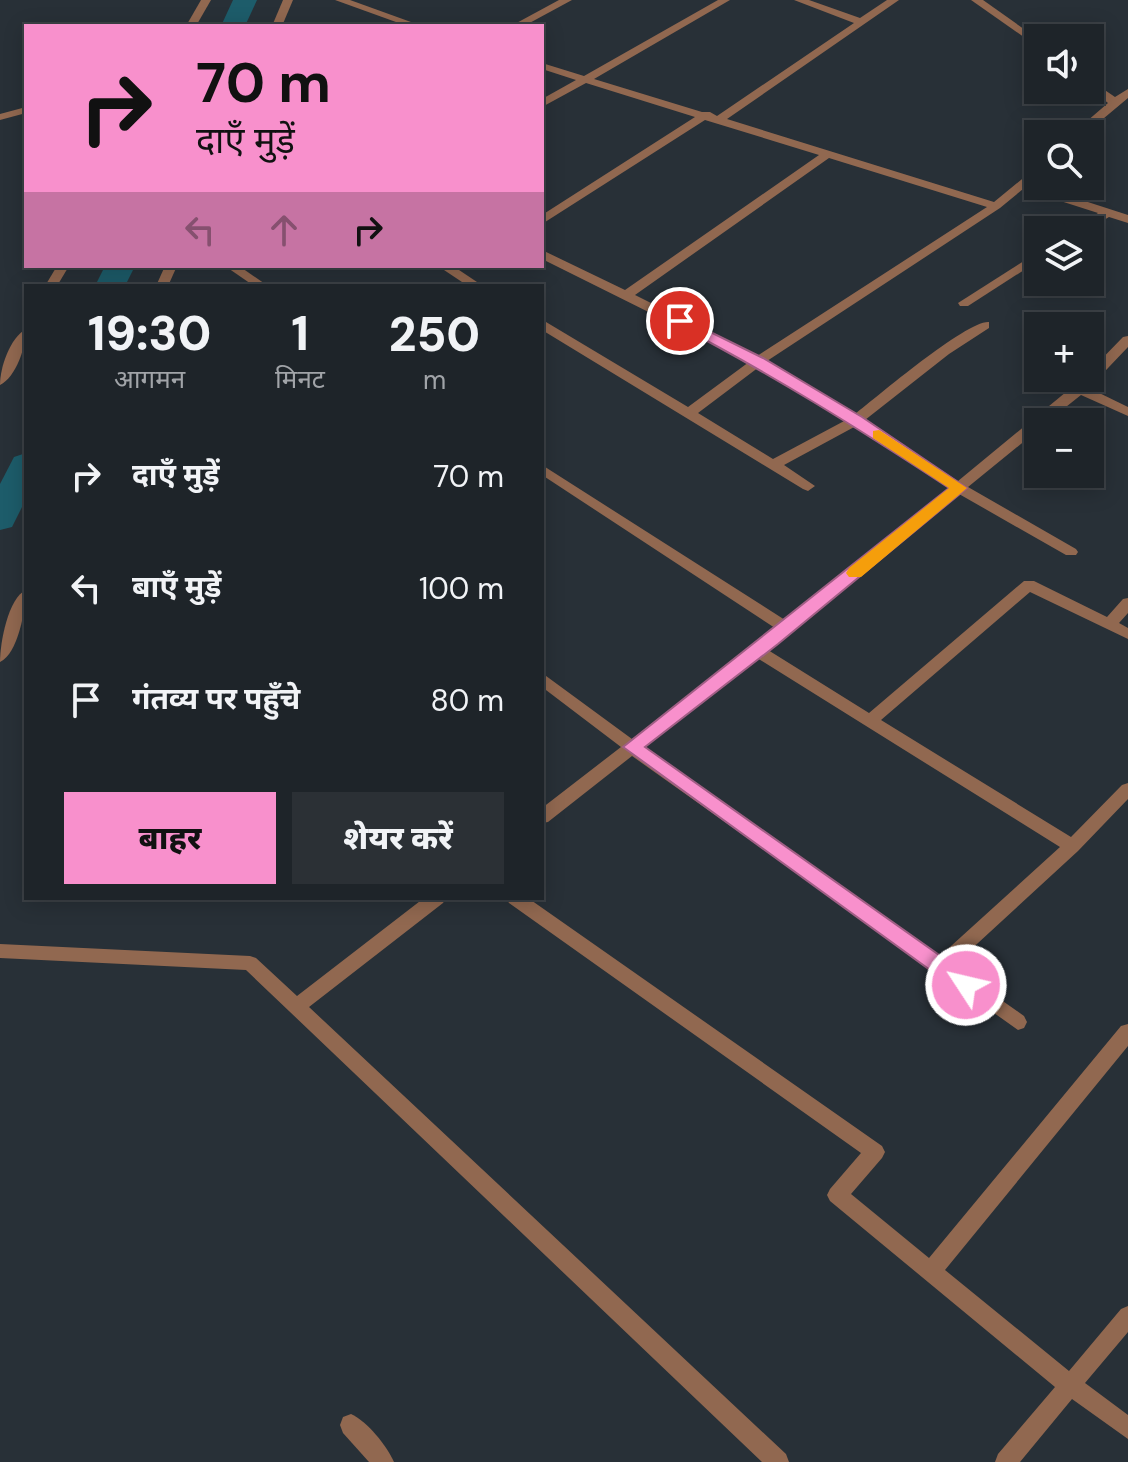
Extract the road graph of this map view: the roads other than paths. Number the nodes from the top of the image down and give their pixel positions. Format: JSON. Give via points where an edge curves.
{"nodes":[{"id":1,"x":206,"y":0,"type":"edge"},
{"id":2,"x":288,"y":0,"type":"edge"},
{"id":3,"x":340,"y":0,"type":"edge"},
{"id":4,"x":567,"y":0,"type":"edge"},
{"id":5,"x":725,"y":0,"type":"edge"},
{"id":6,"x":799,"y":0,"type":"edge"},
{"id":7,"x":894,"y":0,"type":"edge"},
{"id":8,"x":976,"y":0,"type":"edge"},
{"id":9,"x":357,"y":2,"type":"edge"},
{"id":10,"x":861,"y":22,"type":"junction"},
{"id":11,"x":192,"y":24,"type":"edge"},
{"id":12,"x":278,"y":24,"type":"edge"},
{"id":13,"x":412,"y":24,"type":"edge"},
{"id":14,"x":520,"y":24,"type":"edge"},
{"id":15,"x":1024,"y":34,"type":"edge"},
{"id":16,"x":544,"y":67,"type":"edge"},
{"id":17,"x":584,"y":79,"type":"junction"},
{"id":18,"x":1128,"y":92,"type":"edge"},
{"id":19,"x":1104,"y":94,"type":"edge"},
{"id":20,"x":1114,"y":102,"type":"junction"},
{"id":21,"x":544,"y":103,"type":"edge"},
{"id":22,"x":24,"y":111,"type":"edge"},
{"id":23,"x":706,"y":114,"type":"junction"},
{"id":24,"x":0,"y":117,"type":"edge"},
{"id":25,"x":720,"y":119,"type":"junction"},
{"id":26,"x":1094,"y":120,"type":"edge"},
{"id":27,"x":828,"y":154,"type":"junction"},
{"id":28,"x":1024,"y":181,"type":"edge"},
{"id":29,"x":1020,"y":184,"type":"junction"},
{"id":30,"x":996,"y":206,"type":"junction"},
{"id":31,"x":1106,"y":213,"type":"junction"},
{"id":32,"x":1101,"y":216,"type":"edge"},
{"id":33,"x":544,"y":219,"type":"edge"},
{"id":34,"x":1128,"y":219,"type":"edge"},
{"id":35,"x":544,"y":255,"type":"edge"},
{"id":36,"x":1024,"y":265,"type":"edge"},
{"id":37,"x":234,"y":268,"type":"edge"},
{"id":38,"x":447,"y":268,"type":"edge"},
{"id":39,"x":259,"y":284,"type":"edge"},
{"id":40,"x":474,"y":284,"type":"edge"},
{"id":41,"x":628,"y":294,"type":"junction"},
{"id":42,"x":964,"y":303,"type":"dead end"},
{"id":43,"x":985,"y":325,"type":"dead end"},
{"id":44,"x":544,"y":326,"type":"edge"},
{"id":45,"x":24,"y":337,"type":"edge"},
{"id":46,"x":1128,"y":340,"type":"edge"},
{"id":47,"x":758,"y":361,"type":"junction"},
{"id":48,"x":1104,"y":364,"type":"edge"},
{"id":49,"x":0,"y":381,"type":"edge"},
{"id":50,"x":1076,"y":392,"type":"edge"},
{"id":51,"x":1086,"y":392,"type":"edge"},
{"id":52,"x":1057,"y":408,"type":"edge"},
{"id":53,"x":1128,"y":412,"type":"edge"},
{"id":54,"x":688,"y":414,"type":"junction"},
{"id":55,"x":856,"y":420,"type":"junction"},
{"id":56,"x":1024,"y":435,"type":"edge"},
{"id":57,"x":773,"y":465,"type":"junction"},
{"id":58,"x":544,"y":470,"type":"edge"},
{"id":59,"x":808,"y":486,"type":"dead end"},
{"id":60,"x":959,"y":488,"type":"junction"},
{"id":61,"x":1071,"y":552,"type":"dead end"},
{"id":62,"x":24,"y":600,"type":"edge"},
{"id":63,"x":1128,"y":603,"type":"edge"},
{"id":64,"x":1108,"y":625,"type":"junction"},
{"id":65,"x":786,"y":628,"type":"junction"},
{"id":66,"x":1128,"y":634,"type":"edge"},
{"id":67,"x":757,"y":651,"type":"junction"},
{"id":68,"x":0,"y":656,"type":"edge"},
{"id":69,"x":544,"y":681,"type":"edge"},
{"id":70,"x":870,"y":721,"type":"junction"},
{"id":71,"x":632,"y":747,"type":"junction"},
{"id":72,"x":1128,"y":789,"type":"edge"},
{"id":73,"x":544,"y":815,"type":"edge"},
{"id":74,"x":1072,"y":846,"type":"junction"},
{"id":75,"x":434,"y":900,"type":"edge"},
{"id":76,"x":518,"y":900,"type":"edge"},
{"id":77,"x":0,"y":951,"type":"edge"},
{"id":78,"x":940,"y":967,"type":"junction"},
{"id":79,"x":296,"y":1007,"type":"junction"},
{"id":80,"x":1018,"y":1022,"type":"dead end"},
{"id":81,"x":1128,"y":1032,"type":"edge"},
{"id":82,"x":932,"y":1270,"type":"junction"},
{"id":83,"x":1128,"y":1316,"type":"edge"},
{"id":84,"x":1070,"y":1387,"type":"junction"},
{"id":85,"x":351,"y":1425,"type":"dead end"},
{"id":86,"x":1128,"y":1428,"type":"edge"},
{"id":87,"x":383,"y":1462,"type":"edge"},
{"id":88,"x":778,"y":1462,"type":"edge"},
{"id":89,"x":1006,"y":1462,"type":"edge"}],
"edges":[{"from":1,"to":11,"type":"street"},
{"from":2,"to":12,"type":"street"},
{"from":3,"to":9,"type":"street"},
{"from":4,"to":14,"type":"street"},
{"from":5,"to":17,"type":"street"},
{"from":6,"to":10,"type":"street"},
{"from":7,"to":10,"type":"street"},
{"from":8,"to":15,"type":"street"},
{"from":9,"to":13,"type":"street"},
{"from":10,"to":25,"type":"street"},
{"from":16,"to":17,"type":"street"},
{"from":17,"to":21,"type":"street"},
{"from":17,"to":23,"type":"street"},
{"from":18,"to":20,"type":"street"},
{"from":19,"to":20,"type":"street"},
{"from":20,"to":26,"type":"street"},
{"from":22,"to":24,"type":"street"},
{"from":23,"to":25,"type":"street"},
{"from":23,"to":33,"type":"street"},
{"from":25,"to":27,"type":"street"},
{"from":27,"to":30,"type":"street"},
{"from":27,"to":41,"type":"street"},
{"from":28,"to":29,"type":"street"},
{"from":29,"to":30,"type":"street"},
{"from":29,"to":31,"type":"street"},
{"from":30,"to":47,"type":"street"},
{"from":31,"to":32,"type":"street"},
{"from":31,"to":34,"type":"street"},
{"from":35,"to":41,"type":"street"},
{"from":36,"to":42,"type":"street"},
{"from":37,"to":39,"type":"street"},
{"from":38,"to":40,"type":"street"},
{"from":41,"to":47,"type":"street"},
{"from":43,"to":55,"type":"street"},
{"from":44,"to":54,"type":"street"},
{"from":45,"to":49,"type":"street"},
{"from":46,"to":48,"type":"street"},
{"from":47,"to":54,"type":"street"},
{"from":47,"to":55,"type":"street"},
{"from":50,"to":52,"type":"street"},
{"from":51,"to":53,"type":"street"},
{"from":54,"to":57,"type":"street"},
{"from":55,"to":57,"type":"street"},
{"from":55,"to":60,"type":"street"},
{"from":56,"to":60,"type":"street"},
{"from":57,"to":59,"type":"street"},
{"from":58,"to":65,"type":"street"},
{"from":60,"to":61,"type":"street"},
{"from":60,"to":65,"type":"street"},
{"from":62,"to":68,"type":"street"},
{"from":63,"to":64,"type":"street"},
{"from":64,"to":66,"type":"street"},
{"from":64,"to":70,"type":"street","via":[[1029,585]]},
{"from":65,"to":67,"type":"street"},
{"from":67,"to":70,"type":"street"},
{"from":67,"to":71,"type":"street"},
{"from":69,"to":71,"type":"street"},
{"from":70,"to":74,"type":"street"},
{"from":71,"to":73,"type":"street"},
{"from":71,"to":78,"type":"street"},
{"from":72,"to":74,"type":"street"},
{"from":74,"to":78,"type":"street"},
{"from":75,"to":79,"type":"street"},
{"from":76,"to":82,"type":"street","via":[[875,1152],[837,1195]]},
{"from":77,"to":79,"type":"street","via":[[250,963]]},
{"from":78,"to":80,"type":"street"},
{"from":79,"to":88,"type":"street"},
{"from":81,"to":82,"type":"street"},
{"from":82,"to":84,"type":"street"},
{"from":83,"to":84,"type":"street"},
{"from":84,"to":86,"type":"street"},
{"from":84,"to":89,"type":"street"},
{"from":85,"to":87,"type":"street"}]}
